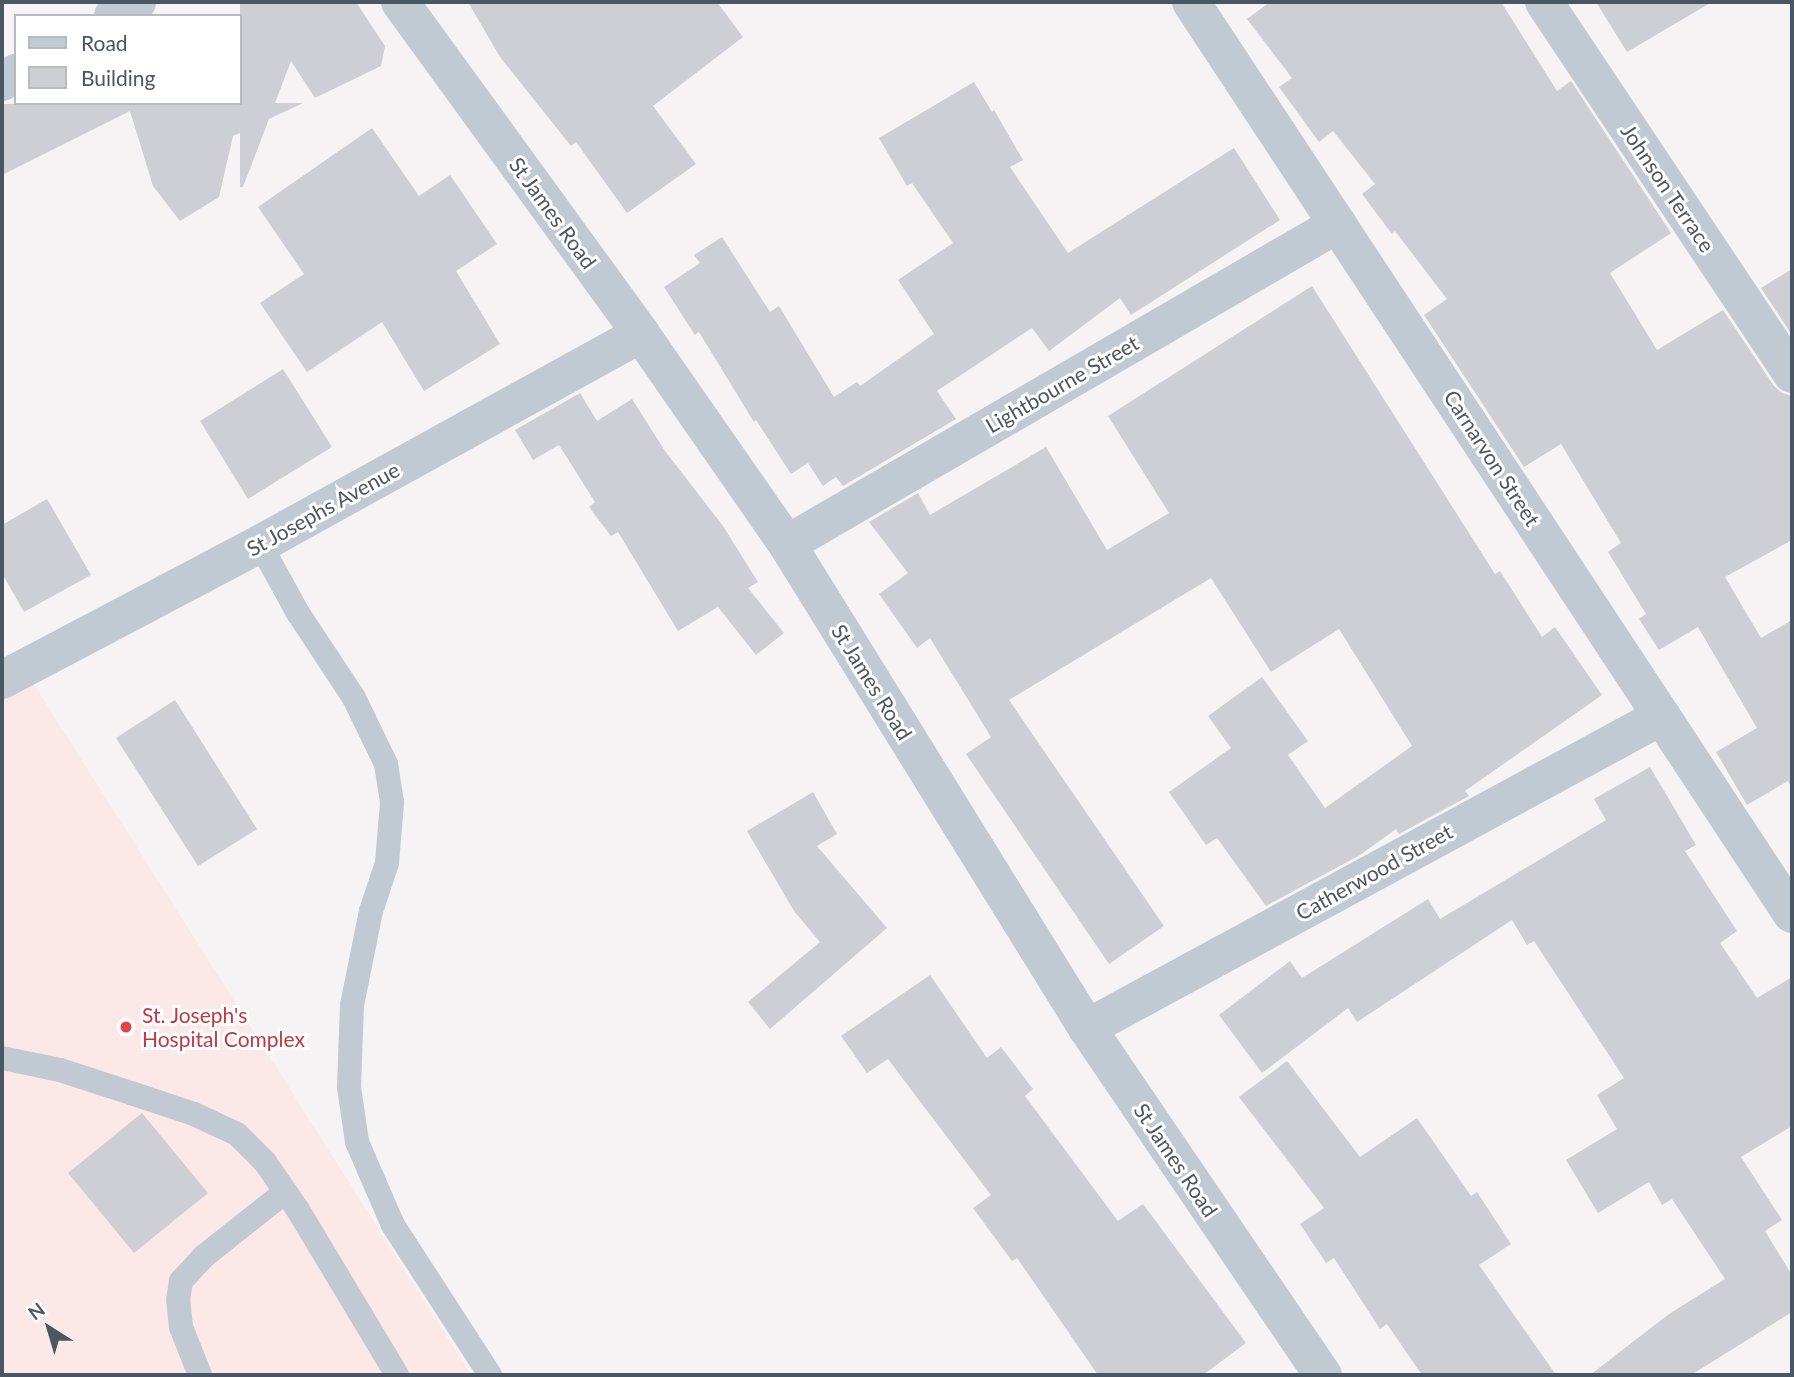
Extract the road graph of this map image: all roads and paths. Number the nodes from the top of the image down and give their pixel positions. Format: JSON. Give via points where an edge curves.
{"nodes":[{"id":1,"x":137,"y":2,"type":"edge"},
{"id":2,"x":400,"y":2,"type":"edge"},
{"id":3,"x":1191,"y":2,"type":"edge"},
{"id":4,"x":1544,"y":2,"type":"edge"},
{"id":5,"x":116,"y":14,"type":"edge"},
{"id":6,"x":1338,"y":224,"type":"junction"},
{"id":7,"x":641,"y":334,"type":"junction"},
{"id":8,"x":1792,"y":374,"type":"edge"},
{"id":9,"x":260,"y":544,"type":"junction"},
{"id":10,"x":787,"y":544,"type":"junction"},
{"id":11,"x":2,"y":680,"type":"edge"},
{"id":12,"x":1662,"y":716,"type":"junction"},
{"id":13,"x":1792,"y":914,"type":"edge"},
{"id":14,"x":1087,"y":1028,"type":"junction"},
{"id":15,"x":2,"y":1058,"type":"edge"},
{"id":16,"x":285,"y":1192,"type":"junction"},
{"id":17,"x":200,"y":1375,"type":"edge"},
{"id":18,"x":397,"y":1375,"type":"edge"},
{"id":19,"x":490,"y":1375,"type":"edge"},
{"id":20,"x":1323,"y":1375,"type":"edge"}],
"edges":[{"from":1,"to":5,"type":"street"},
{"from":2,"to":7,"type":"street","name":"St James Road"},
{"from":3,"to":6,"type":"street","name":"Carnarvon Street"},
{"from":4,"to":8,"type":"street","name":"Johnson Terrace"},
{"from":6,"to":10,"type":"street","name":"Lightbourne Street"},
{"from":6,"to":12,"type":"street","name":"Carnarvon Street"},
{"from":7,"to":9,"type":"street","name":"St Josephs Avenue"},
{"from":7,"to":10,"type":"street","name":"St James Road"},
{"from":9,"to":11,"type":"street","name":"St Josephs Avenue"},
{"from":9,"to":19,"type":"lane","via":[[298,613],[354,698],[386,764],[392,803],[387,863],[371,911],[352,1005],[349,1087],[356,1142],[393,1225]]},
{"from":10,"to":14,"type":"street","name":"St James Road"},
{"from":12,"to":13,"type":"street","name":"Carnarvon Street"},
{"from":12,"to":14,"type":"street","name":"Catherwood Street"},
{"from":14,"to":20,"type":"street","name":"St James Road"},
{"from":15,"to":16,"type":"lane","via":[[60,1070],[194,1114],[237,1135],[265,1162]]},
{"from":16,"to":17,"type":"lane","via":[[203,1257],[181,1281],[181,1327]]},
{"from":16,"to":18,"type":"lane"}]}
